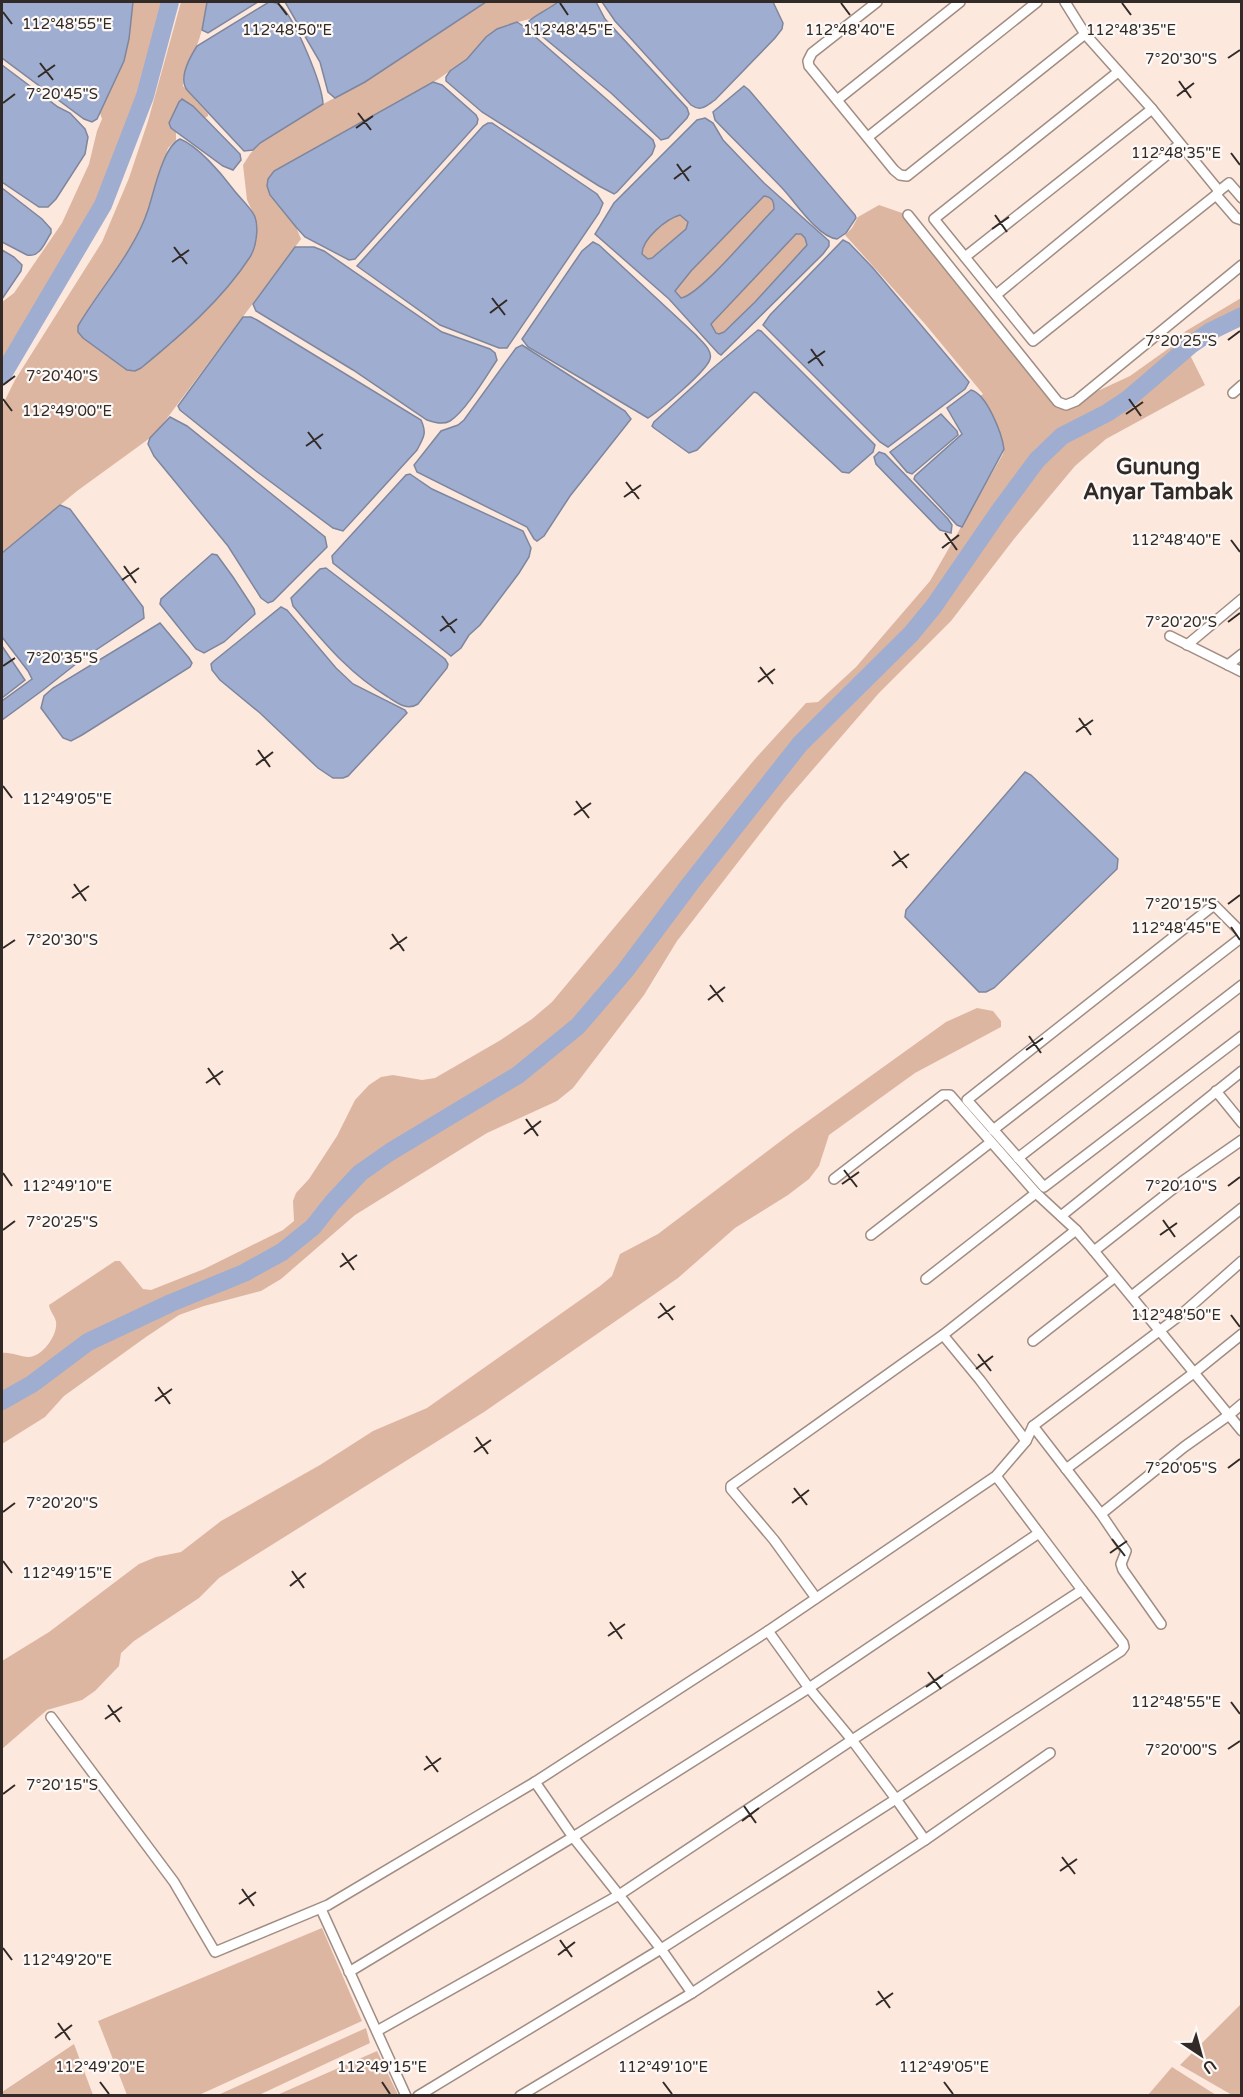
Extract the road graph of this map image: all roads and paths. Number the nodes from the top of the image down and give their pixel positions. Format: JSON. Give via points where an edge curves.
{"nodes":[{"id":1,"x":877,"y":2,"type":"edge"},
{"id":2,"x":960,"y":2,"type":"edge"},
{"id":3,"x":1037,"y":2,"type":"edge"},
{"id":4,"x":1065,"y":2,"type":"edge"},
{"id":5,"x":1085,"y":34,"type":"junction"},
{"id":6,"x":1118,"y":72,"type":"junction"},
{"id":7,"x":837,"y":100,"type":"junction"},
{"id":8,"x":1152,"y":109,"type":"junction"},
{"id":9,"x":868,"y":137,"type":"junction"},
{"id":10,"x":1180,"y":144,"type":"junction"},
{"id":11,"x":1217,"y":193,"type":"junction"},
{"id":12,"x":1242,"y":198,"type":"edge"},
{"id":13,"x":908,"y":215,"type":"dead end"},
{"id":14,"x":1242,"y":220,"type":"edge"},
{"id":15,"x":965,"y":257,"type":"junction"},
{"id":16,"x":1242,"y":265,"type":"edge"},
{"id":17,"x":996,"y":295,"type":"junction"},
{"id":18,"x":1242,"y":386,"type":"edge"},
{"id":19,"x":1233,"y":393,"type":"dead end"},
{"id":20,"x":1242,"y":599,"type":"edge"},
{"id":21,"x":1170,"y":636,"type":"dead end"},
{"id":22,"x":1187,"y":645,"type":"junction"},
{"id":23,"x":1242,"y":654,"type":"edge"},
{"id":24,"x":1228,"y":665,"type":"junction"},
{"id":25,"x":1242,"y":672,"type":"edge"},
{"id":26,"x":1242,"y":935,"type":"edge"},
{"id":27,"x":1242,"y":985,"type":"edge"},
{"id":28,"x":1242,"y":1036,"type":"edge"},
{"id":29,"x":1242,"y":1071,"type":"edge"},
{"id":30,"x":1216,"y":1091,"type":"junction"},
{"id":31,"x":1242,"y":1123,"type":"edge"},
{"id":32,"x":993,"y":1130,"type":"junction"},
{"id":33,"x":1242,"y":1140,"type":"edge"},
{"id":34,"x":992,"y":1142,"type":"junction"},
{"id":35,"x":1018,"y":1158,"type":"junction"},
{"id":36,"x":834,"y":1179,"type":"dead end"},
{"id":37,"x":1036,"y":1193,"type":"junction"},
{"id":38,"x":1242,"y":1208,"type":"edge"},
{"id":39,"x":1061,"y":1216,"type":"junction"},
{"id":40,"x":1076,"y":1230,"type":"junction"},
{"id":41,"x":871,"y":1235,"type":"dead end"},
{"id":42,"x":1094,"y":1251,"type":"junction"},
{"id":43,"x":1242,"y":1261,"type":"edge"},
{"id":44,"x":1115,"y":1277,"type":"junction"},
{"id":45,"x":926,"y":1279,"type":"dead end"},
{"id":46,"x":1133,"y":1295,"type":"junction"},
{"id":47,"x":1160,"y":1329,"type":"junction"},
{"id":48,"x":1242,"y":1334,"type":"edge"},
{"id":49,"x":943,"y":1335,"type":"junction"},
{"id":50,"x":1033,"y":1341,"type":"dead end"},
{"id":51,"x":1195,"y":1372,"type":"junction"},
{"id":52,"x":1242,"y":1404,"type":"edge"},
{"id":53,"x":1229,"y":1415,"type":"junction"},
{"id":54,"x":1033,"y":1426,"type":"junction"},
{"id":55,"x":1242,"y":1431,"type":"edge"},
{"id":56,"x":1026,"y":1441,"type":"junction"},
{"id":57,"x":1066,"y":1469,"type":"junction"},
{"id":58,"x":996,"y":1476,"type":"junction"},
{"id":59,"x":1101,"y":1514,"type":"junction"},
{"id":60,"x":1039,"y":1533,"type":"junction"},
{"id":61,"x":1082,"y":1590,"type":"junction"},
{"id":62,"x":816,"y":1598,"type":"junction"},
{"id":63,"x":1161,"y":1624,"type":"dead end"},
{"id":64,"x":768,"y":1631,"type":"junction"},
{"id":65,"x":809,"y":1688,"type":"junction"},
{"id":66,"x":51,"y":1717,"type":"dead end"},
{"id":67,"x":852,"y":1740,"type":"junction"},
{"id":68,"x":1050,"y":1753,"type":"dead end"},
{"id":69,"x":535,"y":1782,"type":"junction"},
{"id":70,"x":896,"y":1799,"type":"junction"},
{"id":71,"x":573,"y":1837,"type":"junction"},
{"id":72,"x":925,"y":1840,"type":"junction"},
{"id":73,"x":618,"y":1895,"type":"junction"},
{"id":74,"x":321,"y":1909,"type":"junction"},
{"id":75,"x":661,"y":1949,"type":"junction"},
{"id":76,"x":349,"y":1972,"type":"junction"},
{"id":77,"x":692,"y":1993,"type":"junction"},
{"id":78,"x":377,"y":2031,"type":"junction"},
{"id":79,"x":406,"y":2096,"type":"edge"},
{"id":80,"x":418,"y":2096,"type":"edge"},
{"id":81,"x":520,"y":2096,"type":"edge"}],
"edges":[{"from":1,"to":7,"type":"street","via":[[812,53],[808,61]]},
{"from":2,"to":7,"type":"street"},
{"from":3,"to":9,"type":"street"},
{"from":4,"to":5,"type":"street"},
{"from":5,"to":6,"type":"street"},
{"from":5,"to":9,"type":"street","via":[[907,176],[894,170]]},
{"from":6,"to":8,"type":"street"},
{"from":6,"to":15,"type":"street","via":[[934,219]]},
{"from":7,"to":9,"type":"street"},
{"from":8,"to":10,"type":"street"},
{"from":8,"to":15,"type":"street"},
{"from":10,"to":11,"type":"street"},
{"from":10,"to":17,"type":"street"},
{"from":11,"to":12,"type":"street","via":[[1229,183]]},
{"from":11,"to":14,"type":"street","via":[[1236,218]]},
{"from":11,"to":17,"type":"street","via":[[1033,341]]},
{"from":13,"to":16,"type":"street","via":[[1058,402],[1066,405],[1076,401]]},
{"from":15,"to":17,"type":"street"},
{"from":18,"to":19,"type":"street"},
{"from":20,"to":22,"type":"street"},
{"from":21,"to":22,"type":"street"},
{"from":22,"to":24,"type":"street"},
{"from":23,"to":24,"type":"street"},
{"from":24,"to":25,"type":"street"},
{"from":26,"to":32,"type":"street"},
{"from":26,"to":32,"type":"street","via":[[1214,905],[967,1100]]},
{"from":27,"to":35,"type":"street"},
{"from":28,"to":35,"type":"street","via":[[1044,1187]]},
{"from":29,"to":30,"type":"street"},
{"from":30,"to":31,"type":"street"},
{"from":30,"to":39,"type":"street"},
{"from":32,"to":35,"type":"street"},
{"from":33,"to":42,"type":"street"},
{"from":34,"to":36,"type":"street","via":[[950,1095],[943,1095]]},
{"from":34,"to":37,"type":"street"},
{"from":34,"to":41,"type":"street"},
{"from":37,"to":39,"type":"street"},
{"from":37,"to":45,"type":"street"},
{"from":38,"to":46,"type":"street"},
{"from":39,"to":40,"type":"street"},
{"from":40,"to":42,"type":"street"},
{"from":40,"to":49,"type":"street"},
{"from":42,"to":44,"type":"street"},
{"from":43,"to":47,"type":"street"},
{"from":44,"to":46,"type":"street"},
{"from":44,"to":50,"type":"street"},
{"from":46,"to":47,"type":"street"},
{"from":47,"to":51,"type":"street"},
{"from":47,"to":54,"type":"street"},
{"from":48,"to":51,"type":"street"},
{"from":49,"to":56,"type":"street"},
{"from":49,"to":62,"type":"street","via":[[731,1486]]},
{"from":51,"to":53,"type":"street"},
{"from":51,"to":57,"type":"street"},
{"from":52,"to":53,"type":"street"},
{"from":53,"to":55,"type":"street"},
{"from":53,"to":59,"type":"street"},
{"from":54,"to":56,"type":"street"},
{"from":54,"to":57,"type":"street"},
{"from":56,"to":58,"type":"street"},
{"from":57,"to":59,"type":"street"},
{"from":58,"to":60,"type":"street"},
{"from":58,"to":62,"type":"street"},
{"from":59,"to":63,"type":"street","via":[[1126,1551],[1123,1570]]},
{"from":60,"to":61,"type":"street"},
{"from":60,"to":65,"type":"street"},
{"from":61,"to":67,"type":"street"},
{"from":61,"to":70,"type":"street","via":[[1123,1643],[1121,1651]]},
{"from":62,"to":64,"type":"street"},
{"from":64,"to":65,"type":"street"},
{"from":64,"to":69,"type":"street"},
{"from":65,"to":67,"type":"street"},
{"from":65,"to":71,"type":"street"},
{"from":66,"to":74,"type":"street","via":[[174,1882],[215,1952]]},
{"from":67,"to":70,"type":"street"},
{"from":67,"to":73,"type":"street"},
{"from":68,"to":72,"type":"street"},
{"from":69,"to":71,"type":"street"},
{"from":69,"to":74,"type":"street"},
{"from":70,"to":72,"type":"street"},
{"from":70,"to":75,"type":"street"},
{"from":71,"to":73,"type":"street"},
{"from":71,"to":76,"type":"street"},
{"from":72,"to":77,"type":"street"},
{"from":73,"to":75,"type":"street"},
{"from":73,"to":78,"type":"street"},
{"from":74,"to":76,"type":"street"},
{"from":75,"to":77,"type":"street"},
{"from":75,"to":80,"type":"street"},
{"from":76,"to":78,"type":"street"},
{"from":77,"to":81,"type":"street"},
{"from":78,"to":79,"type":"street"}]}
